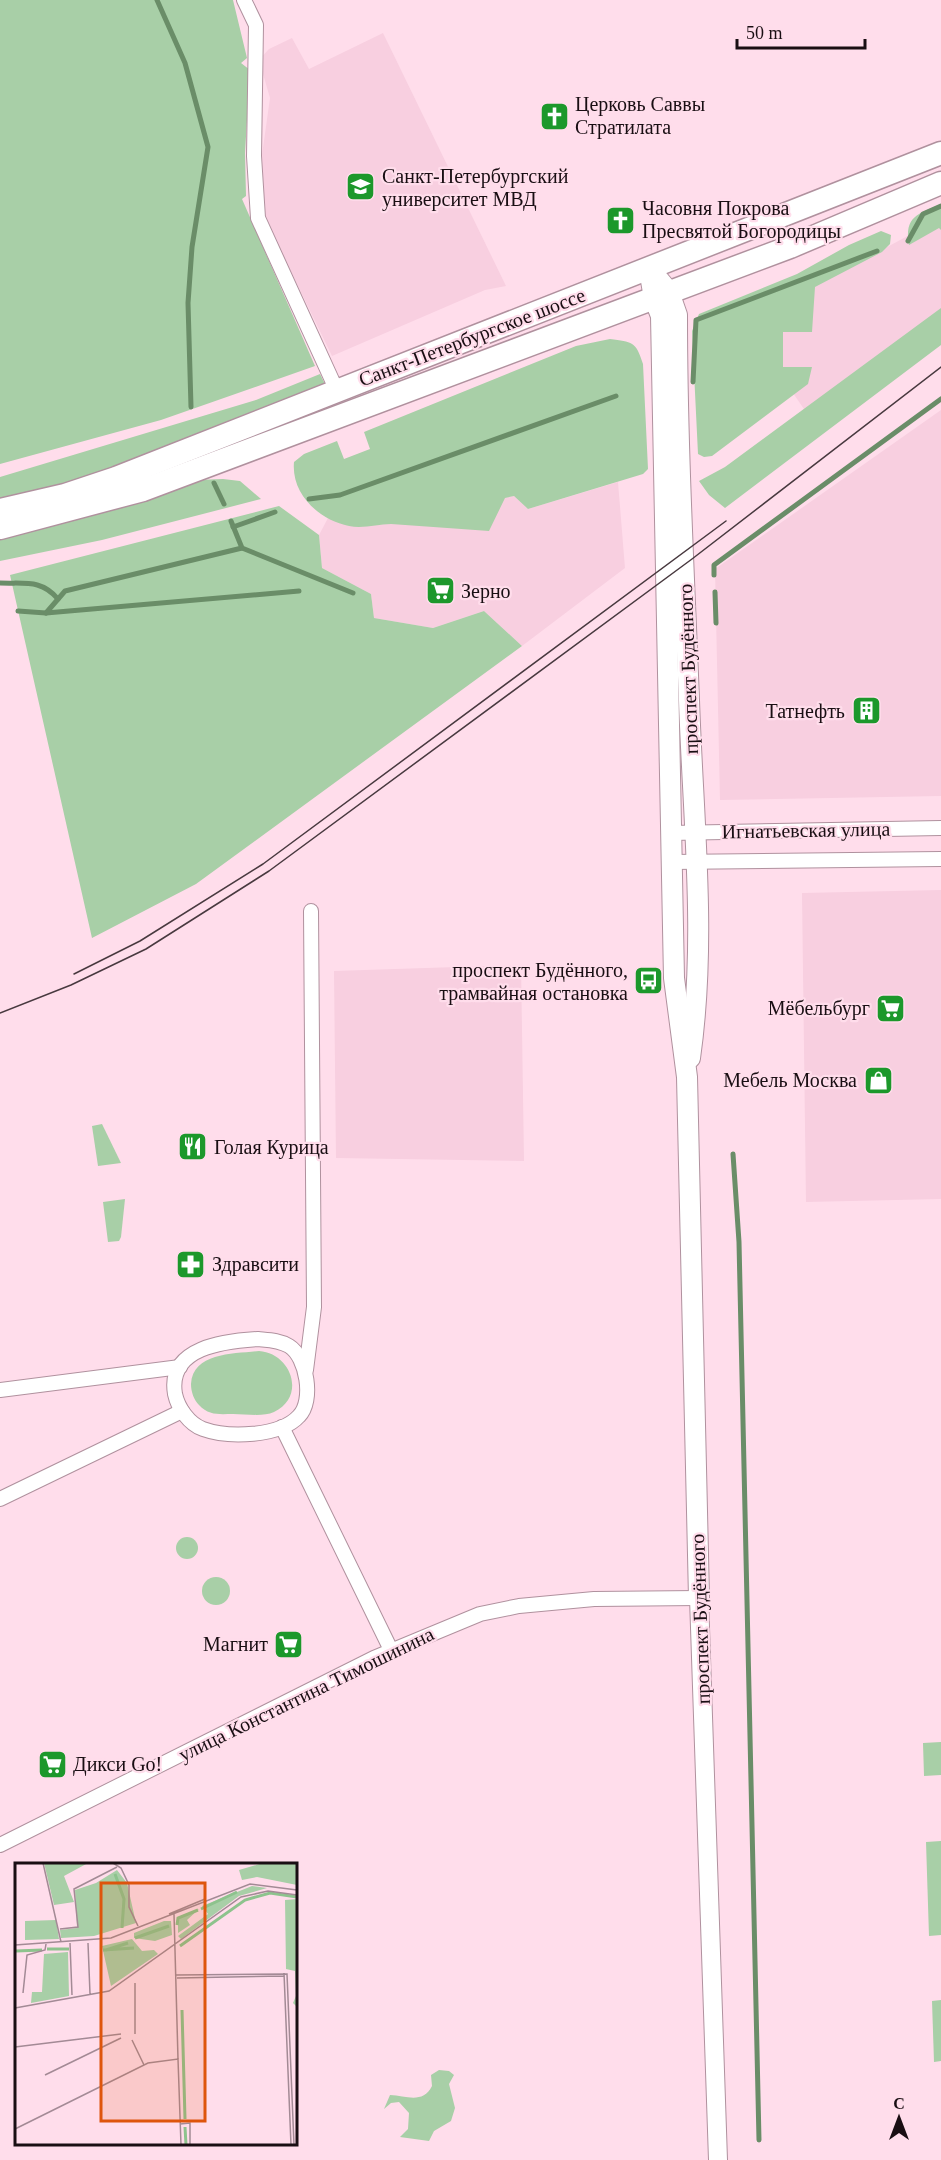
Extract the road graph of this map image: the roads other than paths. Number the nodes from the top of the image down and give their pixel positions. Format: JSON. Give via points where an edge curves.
{"nodes":[{"id":1,"x":244,"y":0,"type":"edge"},
{"id":2,"x":941,"y":153,"type":"edge"},
{"id":3,"x":941,"y":183,"type":"edge"},
{"id":4,"x":649,"y":269,"type":"junction"},
{"id":5,"x":661,"y":295,"type":"junction"},
{"id":6,"x":337,"y":391,"type":"junction"},
{"id":7,"x":0,"y":510,"type":"edge"},
{"id":8,"x":0,"y":528,"type":"edge"},
{"id":9,"x":941,"y":828,"type":"edge"},
{"id":10,"x":696,"y":832,"type":"junction"},
{"id":11,"x":670,"y":833,"type":"junction"},
{"id":12,"x":941,"y":858,"type":"edge"},
{"id":13,"x":671,"y":862,"type":"junction"},
{"id":14,"x":698,"y":862,"type":"junction"},
{"id":15,"x":311,"y":911,"type":"dead end"},
{"id":16,"x":687,"y":1077,"type":"junction"},
{"id":17,"x":180,"y":1367,"type":"junction"},
{"id":18,"x":306,"y":1370,"type":"junction"},
{"id":19,"x":0,"y":1390,"type":"edge"},
{"id":20,"x":182,"y":1411,"type":"junction"},
{"id":21,"x":282,"y":1427,"type":"junction"},
{"id":22,"x":0,"y":1499,"type":"edge"},
{"id":23,"x":699,"y":1598,"type":"junction"},
{"id":24,"x":391,"y":1650,"type":"junction"},
{"id":25,"x":0,"y":1845,"type":"edge"},
{"id":26,"x":718,"y":2160,"type":"edge"}],
"edges":[{"from":1,"to":6,"type":"street","via":[[256,26],[254,156],[258,218]]},
{"from":2,"to":4,"type":"main road","name":"Санкт-Петербургское шоссе"},
{"from":3,"to":5,"type":"main road","name":"Санкт-Петербургское шоссе","via":[[790,247]]},
{"from":4,"to":5,"type":"main road"},
{"from":4,"to":6,"type":"main road","name":"Санкт-Петербургское шоссе"},
{"from":5,"to":8,"type":"main road","name":"Санкт-Петербургское шоссе","via":[[143,490]]},
{"from":5,"to":10,"type":"main road","name":"проспект Будённого","via":[[677,315]]},
{"from":5,"to":11,"type":"main road","name":"проспект Будённого"},
{"from":6,"to":7,"type":"main road","name":"Санкт-Петербургское шоссе","via":[[116,478]]},
{"from":9,"to":10,"type":"street","name":"Игнатьевская улица"},
{"from":10,"to":11,"type":"street","name":"Игнатьевская улица"},
{"from":10,"to":14,"type":"main road","name":"проспект Будённого"},
{"from":11,"to":13,"type":"main road","name":"проспект Будённого"},
{"from":12,"to":14,"type":"street","name":"Игнатьевская улица"},
{"from":13,"to":14,"type":"street","name":"Игнатьевская улица"},
{"from":13,"to":16,"type":"main road","name":"проспект Будённого","via":[[674,978]]},
{"from":14,"to":16,"type":"main road","name":"проспект Будённого","via":[[695,1022]]},
{"from":15,"to":18,"type":"street","via":[[314,1307]]},
{"from":16,"to":23,"type":"main road","name":"проспект Будённого"},
{"from":17,"to":18,"type":"street","via":[[189,1354],[208,1346],[258,1340],[290,1346]]},
{"from":17,"to":19,"type":"street"},
{"from":17,"to":20,"type":"street","via":[[174,1388]]},
{"from":18,"to":21,"type":"street","via":[[304,1409],[298,1418]]},
{"from":20,"to":21,"type":"street","via":[[201,1429],[222,1433]]},
{"from":20,"to":22,"type":"street"},
{"from":21,"to":24,"type":"street"},
{"from":23,"to":24,"type":"street","name":"улица Константина Тимошинина","via":[[594,1599],[519,1606],[480,1614]]},
{"from":23,"to":26,"type":"street","name":"проспект Будённого"},
{"from":24,"to":25,"type":"street","name":"улица Константина Тимошинина"}]}
